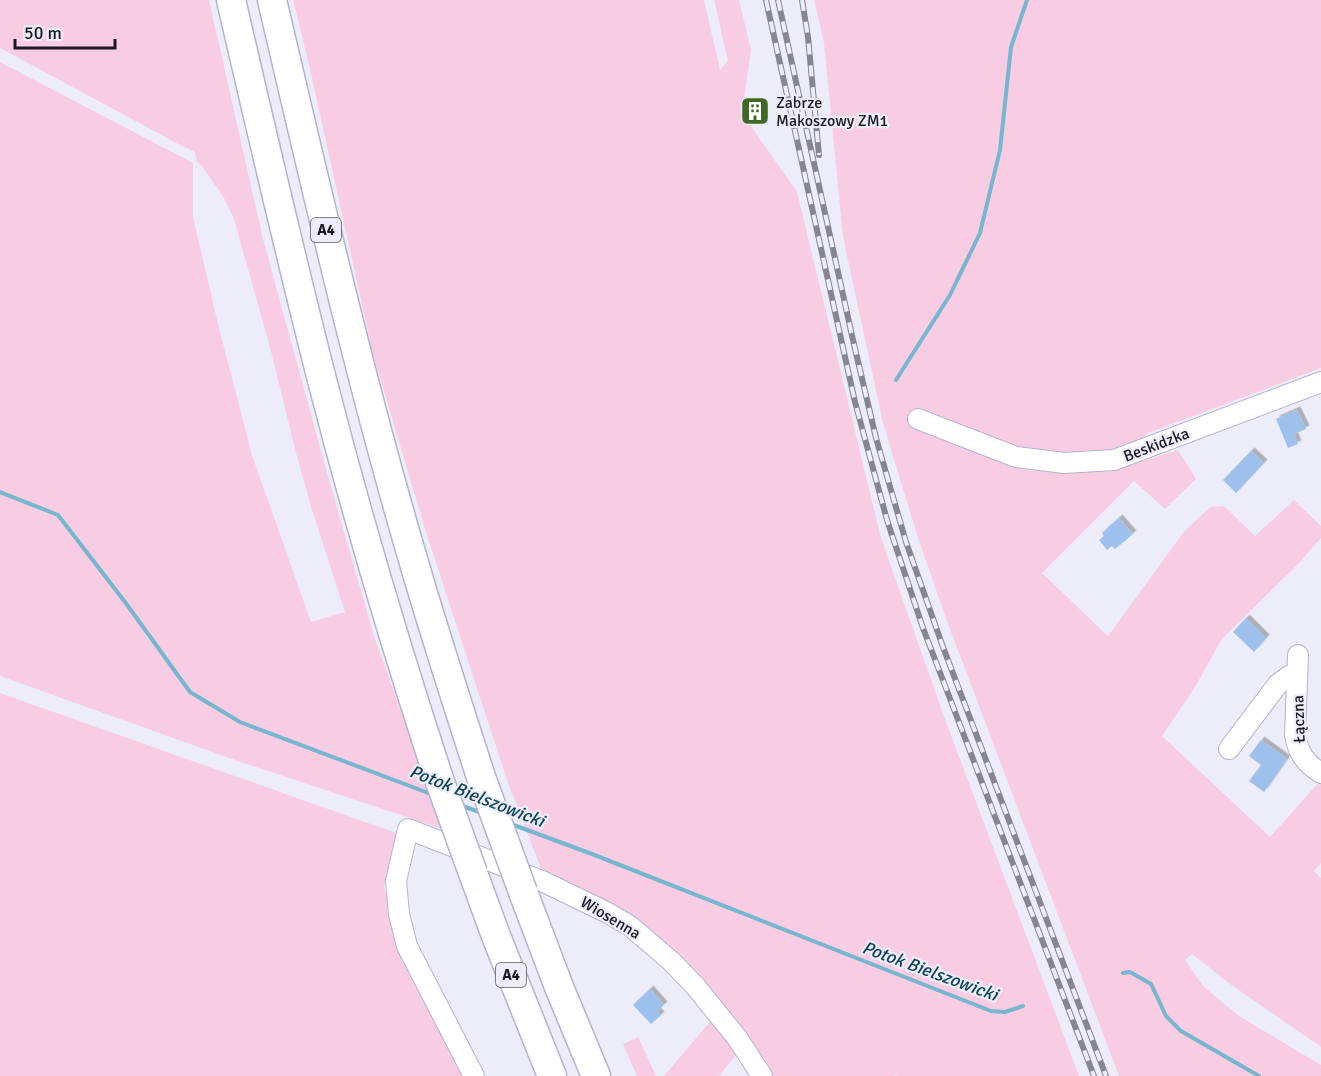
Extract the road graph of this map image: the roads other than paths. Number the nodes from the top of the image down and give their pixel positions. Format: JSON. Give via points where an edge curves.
{"nodes":[{"id":1,"x":231,"y":0,"type":"edge"},
{"id":2,"x":272,"y":0,"type":"edge"},
{"id":3,"x":1321,"y":382,"type":"edge"},
{"id":4,"x":918,"y":418,"type":"dead end"},
{"id":5,"x":1298,"y":655,"type":"dead end"},
{"id":6,"x":1297,"y":675,"type":"junction"},
{"id":7,"x":1229,"y":748,"type":"dead end"},
{"id":8,"x":1321,"y":773,"type":"edge"},
{"id":9,"x":474,"y":1076,"type":"edge"},
{"id":10,"x":552,"y":1076,"type":"edge"},
{"id":11,"x":596,"y":1076,"type":"edge"},
{"id":12,"x":762,"y":1076,"type":"edge"}],
"edges":[{"from":1,"to":10,"type":"highway","number":"A4","bridge":true,"via":[[321,375],[393,633],[440,782]]},
{"from":2,"to":11,"type":"highway","number":"A4","bridge":true,"via":[[328,236],[416,572],[481,777]]},
{"from":3,"to":4,"type":"street","name":"Beskidzka","via":[[1114,460],[1065,463],[1016,457]]},
{"from":5,"to":6,"type":"street","name":"Łączna"},
{"from":6,"to":7,"type":"street","via":[[1289,675],[1278,684]]},
{"from":6,"to":8,"type":"street","name":"Łączna","via":[[1297,747]]},
{"from":9,"to":12,"type":"street","name":"Wiosenna","via":[[407,946],[396,881],[408,829],[542,881],[630,926],[703,995]]}]}
